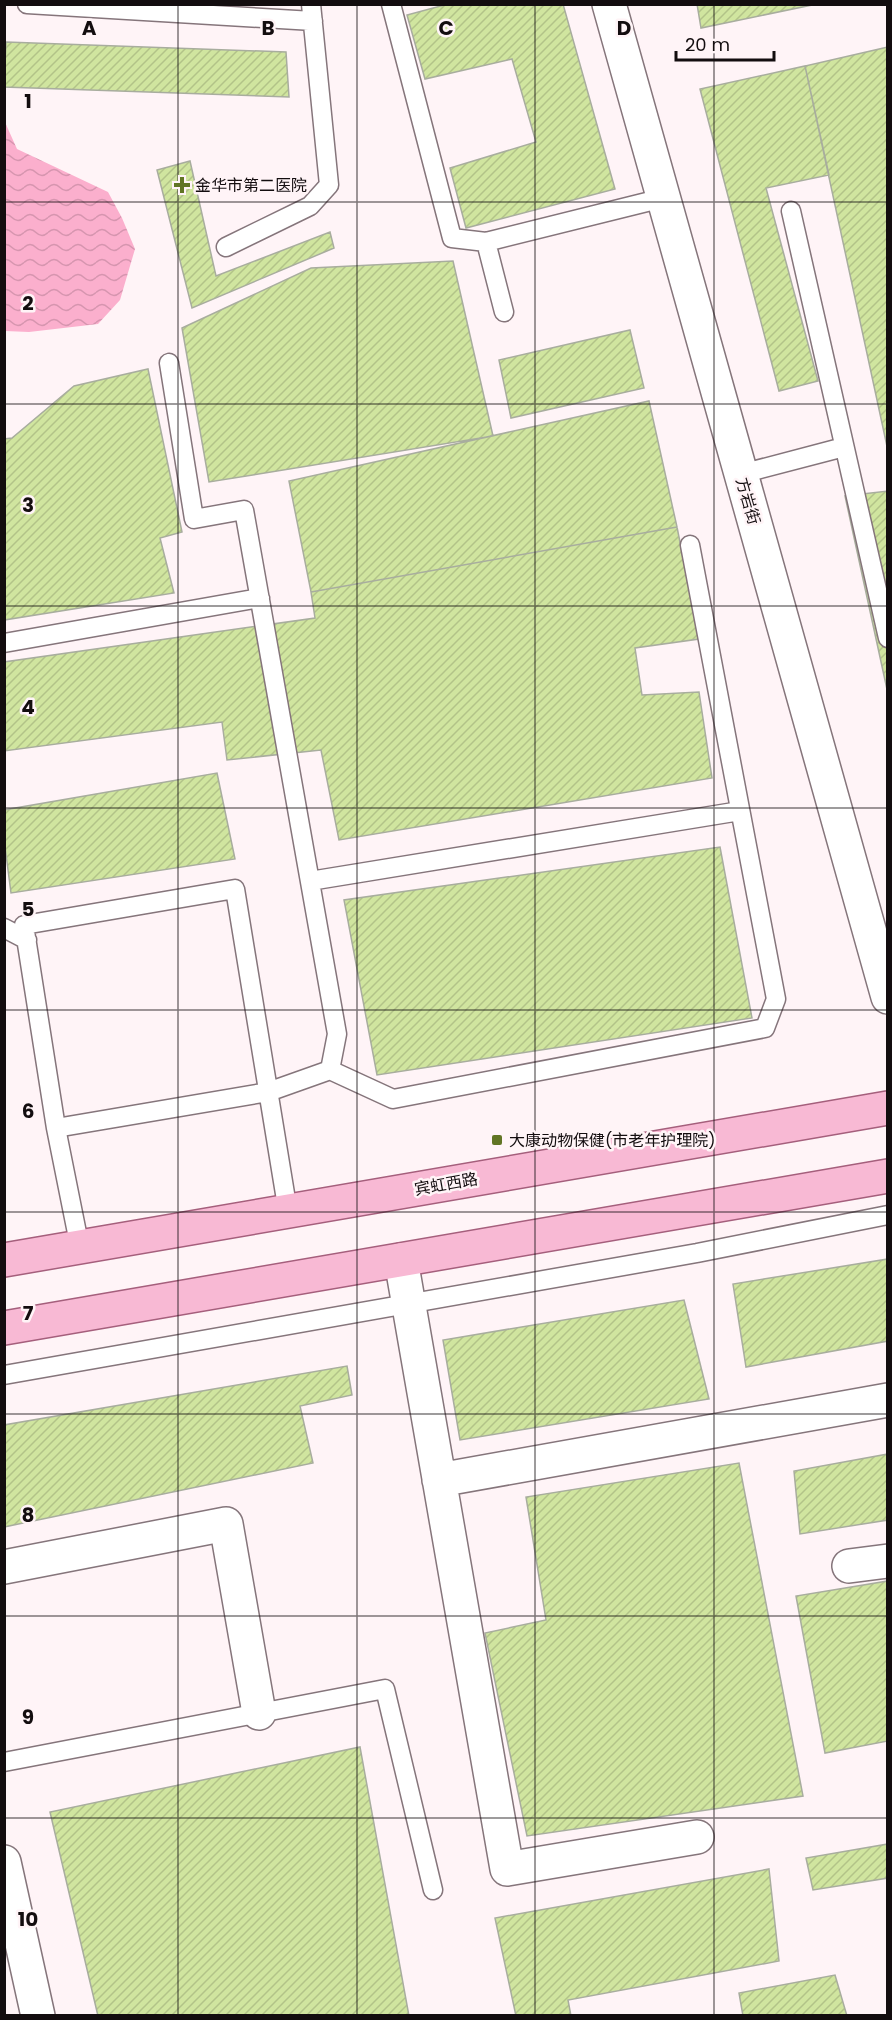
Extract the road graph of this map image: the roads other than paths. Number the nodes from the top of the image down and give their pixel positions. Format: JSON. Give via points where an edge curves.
{"nodes":[{"id":1,"x":27,"y":4,"type":"edge"},
{"id":2,"x":391,"y":4,"type":"edge"},
{"id":3,"x":609,"y":4,"type":"edge"},
{"id":4,"x":312,"y":13,"type":"edge"},
{"id":5,"x":663,"y":198,"type":"junction"},
{"id":6,"x":791,"y":211,"type":"dead end"},
{"id":7,"x":486,"y":242,"type":"junction"},
{"id":8,"x":226,"y":247,"type":"dead end"},
{"id":9,"x":504,"y":312,"type":"dead end"},
{"id":10,"x":169,"y":363,"type":"dead end"},
{"id":11,"x":844,"y":447,"type":"junction"},
{"id":12,"x":741,"y":474,"type":"junction"},
{"id":13,"x":690,"y":544,"type":"dead end"},
{"id":14,"x":260,"y":598,"type":"junction"},
{"id":15,"x":888,"y":639,"type":"edge"},
{"id":16,"x":4,"y":643,"type":"edge"},
{"id":17,"x":740,"y":811,"type":"junction"},
{"id":18,"x":310,"y":882,"type":"junction"},
{"id":19,"x":4,"y":928,"type":"edge"},
{"id":20,"x":27,"y":940,"type":"junction"},
{"id":21,"x":888,"y":997,"type":"edge"},
{"id":22,"x":330,"y":1070,"type":"junction"},
{"id":23,"x":268,"y":1092,"type":"junction"},
{"id":24,"x":888,"y":1108,"type":"edge"},
{"id":25,"x":56,"y":1128,"type":"junction"},
{"id":26,"x":888,"y":1176,"type":"edge"},
{"id":27,"x":288,"y":1212,"type":"junction"},
{"id":28,"x":888,"y":1215,"type":"edge"},
{"id":29,"x":80,"y":1248,"type":"junction"},
{"id":30,"x":4,"y":1260,"type":"edge"},
{"id":31,"x":401,"y":1260,"type":"junction"},
{"id":32,"x":409,"y":1304,"type":"junction"},
{"id":33,"x":4,"y":1328,"type":"edge"},
{"id":34,"x":4,"y":1375,"type":"edge"},
{"id":35,"x":888,"y":1400,"type":"edge"},
{"id":36,"x":439,"y":1480,"type":"junction"},
{"id":37,"x":888,"y":1561,"type":"edge"},
{"id":38,"x":849,"y":1566,"type":"dead end"},
{"id":39,"x":4,"y":1567,"type":"edge"},
{"id":40,"x":260,"y":1713,"type":"junction"},
{"id":41,"x":4,"y":1762,"type":"edge"},
{"id":42,"x":697,"y":1837,"type":"dead end"},
{"id":43,"x":4,"y":1862,"type":"edge"},
{"id":44,"x":433,"y":1890,"type":"dead end"},
{"id":45,"x":38,"y":2016,"type":"edge"}],
"edges":[{"from":1,"to":4,"type":"lane"},
{"from":2,"to":7,"type":"lane","via":[[452,238]]},
{"from":3,"to":5,"type":"street","name":"方岩街"},
{"from":4,"to":8,"type":"lane","via":[[329,185],[310,206]]},
{"from":5,"to":7,"type":"lane"},
{"from":5,"to":12,"type":"street","name":"方岩街"},
{"from":6,"to":11,"type":"lane"},
{"from":7,"to":9,"type":"lane"},
{"from":10,"to":14,"type":"lane","via":[[194,519],[244,510]]},
{"from":11,"to":12,"type":"lane"},
{"from":11,"to":15,"type":"lane"},
{"from":12,"to":21,"type":"street","name":"方岩街"},
{"from":13,"to":17,"type":"lane"},
{"from":14,"to":16,"type":"lane"},
{"from":14,"to":18,"type":"lane"},
{"from":17,"to":18,"type":"lane"},
{"from":17,"to":22,"type":"lane","via":[[776,999],[765,1028],[393,1099]]},
{"from":18,"to":22,"type":"lane","via":[[337,1034]]},
{"from":19,"to":20,"type":"lane"},
{"from":20,"to":23,"type":"lane","via":[[24,925],[235,889]]},
{"from":20,"to":25,"type":"lane"},
{"from":22,"to":23,"type":"lane"},
{"from":23,"to":25,"type":"lane"},
{"from":23,"to":27,"type":"lane"},
{"from":24,"to":27,"type":"main road","name":"宾虹西路"},
{"from":25,"to":29,"type":"lane"},
{"from":26,"to":31,"type":"main road"},
{"from":27,"to":29,"type":"main road","name":"宾虹西路"},
{"from":28,"to":32,"type":"lane"},
{"from":29,"to":30,"type":"main road","name":"宾虹西路"},
{"from":31,"to":32,"type":"street"},
{"from":31,"to":33,"type":"main road"},
{"from":32,"to":34,"type":"lane"},
{"from":32,"to":36,"type":"street"},
{"from":35,"to":36,"type":"street"},
{"from":36,"to":42,"type":"street","via":[[507,1869]]},
{"from":37,"to":38,"type":"street"},
{"from":39,"to":40,"type":"street","via":[[226,1524]]},
{"from":40,"to":41,"type":"lane"},
{"from":40,"to":44,"type":"lane","via":[[386,1689]]},
{"from":43,"to":45,"type":"street"}]}
